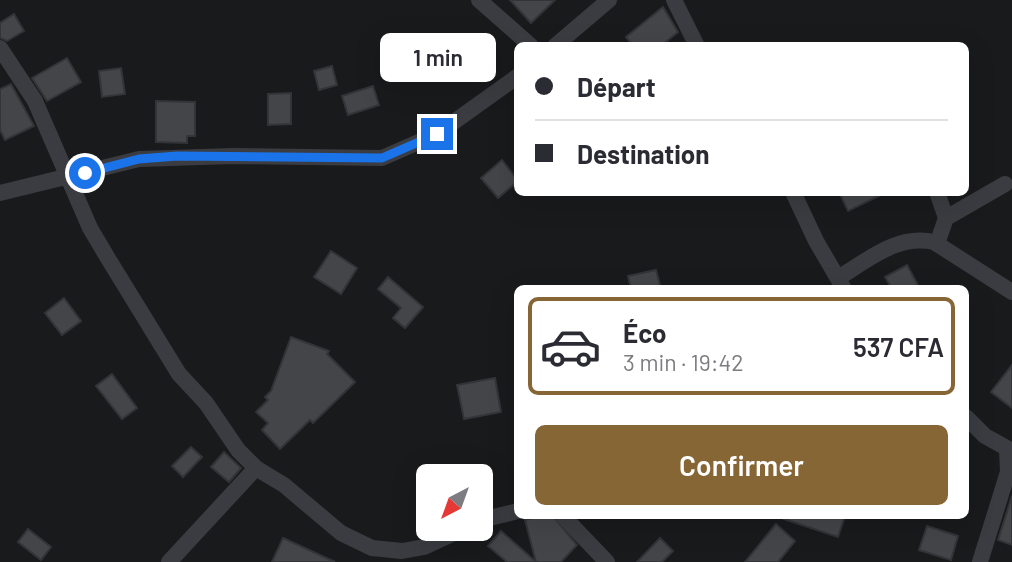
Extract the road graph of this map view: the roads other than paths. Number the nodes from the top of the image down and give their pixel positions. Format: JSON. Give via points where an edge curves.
{"nodes":[{"id":1,"x":478,"y":0,"type":"edge"},
{"id":2,"x":609,"y":0,"type":"edge"},
{"id":3,"x":674,"y":0,"type":"edge"},
{"id":4,"x":526,"y":42,"type":"edge"},
{"id":5,"x":560,"y":42,"type":"edge"},
{"id":6,"x":695,"y":42,"type":"edge"},
{"id":7,"x":0,"y":48,"type":"edge"},
{"id":8,"x":514,"y":79,"type":"edge"},
{"id":9,"x":70,"y":177,"type":"junction"},
{"id":10,"x":1005,"y":184,"type":"dead end"},
{"id":11,"x":0,"y":193,"type":"edge"},
{"id":12,"x":795,"y":196,"type":"edge"},
{"id":13,"x":938,"y":196,"type":"edge"},
{"id":14,"x":946,"y":218,"type":"junction"},
{"id":15,"x":937,"y":244,"type":"junction"},
{"id":16,"x":841,"y":283,"type":"edge"},
{"id":17,"x":1012,"y":292,"type":"edge"},
{"id":18,"x":972,"y":434,"type":"edge"},
{"id":19,"x":1010,"y":451,"type":"edge"},
{"id":20,"x":256,"y":468,"type":"junction"},
{"id":21,"x":514,"y":512,"type":"edge"},
{"id":22,"x":494,"y":517,"type":"edge"},
{"id":23,"x":566,"y":519,"type":"edge"},
{"id":24,"x":437,"y":541,"type":"edge"},
{"id":25,"x":169,"y":562,"type":"edge"},
{"id":26,"x":607,"y":562,"type":"edge"},
{"id":27,"x":980,"y":562,"type":"edge"}],
"edges":[{"from":1,"to":4,"type":"street"},
{"from":2,"to":5,"type":"street"},
{"from":3,"to":6,"type":"street"},
{"from":7,"to":9,"type":"street","via":[[35,101]]},
{"from":8,"to":9,"type":"street","via":[[437,134],[382,158],[177,156],[139,159]]},
{"from":9,"to":11,"type":"street"},
{"from":9,"to":20,"type":"street","via":[[90,228],[179,374]]},
{"from":10,"to":14,"type":"street"},
{"from":12,"to":16,"type":"street"},
{"from":13,"to":14,"type":"street"},
{"from":14,"to":15,"type":"street"},
{"from":15,"to":16,"type":"street","via":[[920,239],[900,241]]},
{"from":15,"to":17,"type":"street"},
{"from":18,"to":19,"type":"street"},
{"from":19,"to":27,"type":"street","via":[[1008,472]]},
{"from":20,"to":24,"type":"street","via":[[284,485],[341,533],[372,548],[402,551]]},
{"from":20,"to":25,"type":"street"},
{"from":21,"to":22,"type":"street"},
{"from":23,"to":26,"type":"street"}]}
